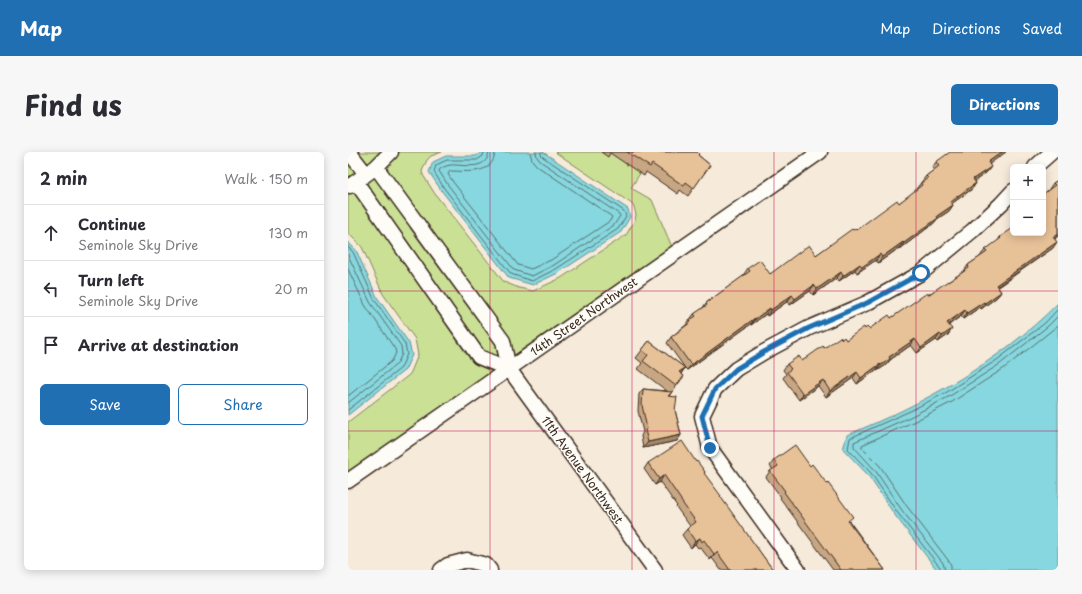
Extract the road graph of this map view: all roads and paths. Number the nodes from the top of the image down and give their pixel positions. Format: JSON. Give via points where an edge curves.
{"nodes":[{"id":1,"x":349,"y":152,"type":"edge"},
{"id":2,"x":391,"y":152,"type":"edge"},
{"id":3,"x":820,"y":152,"type":"edge"},
{"id":4,"x":1052,"y":152,"type":"edge"},
{"id":5,"x":1038,"y":164,"type":"edge"},
{"id":6,"x":362,"y":178,"type":"edge"},
{"id":7,"x":1010,"y":194,"type":"edge"},
{"id":8,"x":508,"y":370,"type":"junction"},
{"id":9,"x":348,"y":481,"type":"edge"},
{"id":10,"x":441,"y":570,"type":"edge"},
{"id":11,"x":490,"y":570,"type":"edge"},
{"id":12,"x":655,"y":570,"type":"edge"},
{"id":13,"x":798,"y":570,"type":"edge"}],
"edges":[{"from":1,"to":6,"type":"street"},
{"from":2,"to":6,"type":"street"},
{"from":3,"to":8,"type":"street","name":"14th Street Northwest"},
{"from":4,"to":5,"type":"street"},
{"from":6,"to":8,"type":"street","name":"11th Avenue Northwest","via":[[503,341]]},
{"from":6,"to":8,"type":"street","name":"11th Avenue Northwest","via":[[479,357]]},
{"from":7,"to":13,"type":"street","via":[[972,231],[921,273],[867,303],[809,328],[764,352],[736,369],[715,389],[702,416],[710,448]]},
{"from":8,"to":9,"type":"street","name":"14th Street Northwest"},
{"from":8,"to":12,"type":"street","name":"11th Avenue Northwest"},
{"from":10,"to":11,"type":"street","via":[[448,565],[467,560],[486,565]]}]}
